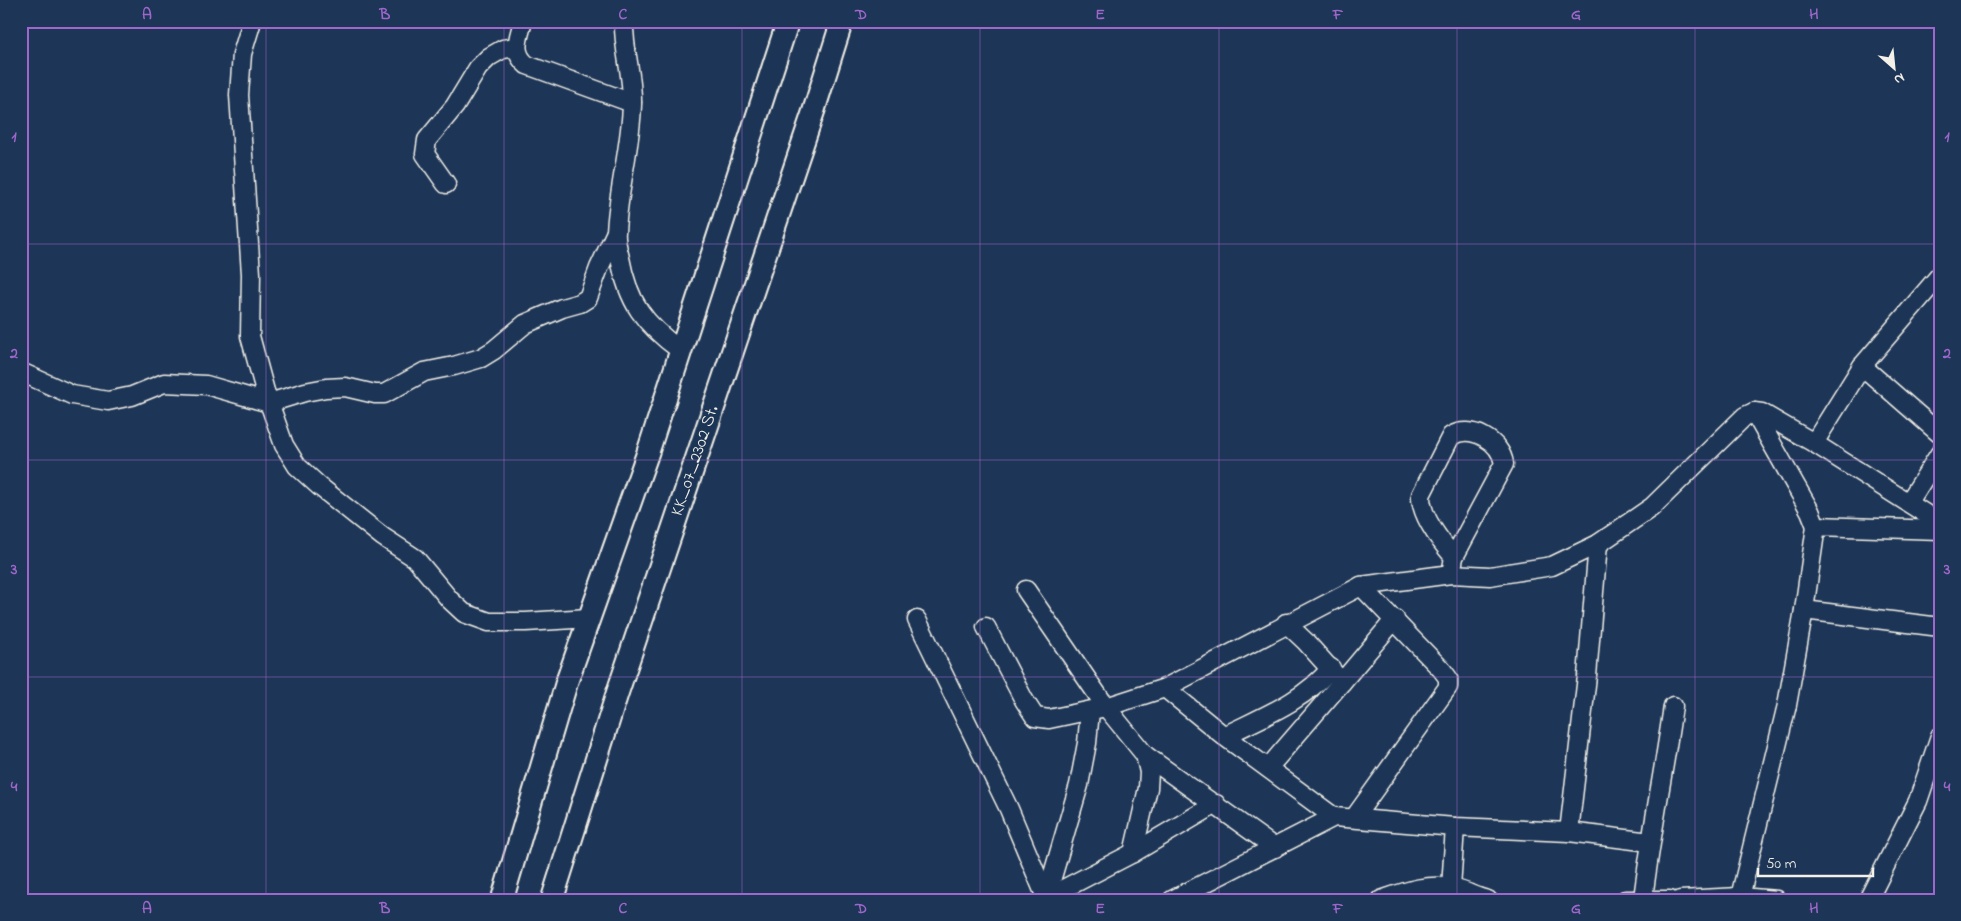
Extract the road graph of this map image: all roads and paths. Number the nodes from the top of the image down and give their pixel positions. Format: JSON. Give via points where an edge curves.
{"nodes":[{"id":1,"x":252,"y":21,"type":"edge"},
{"id":2,"x":523,"y":21,"type":"edge"},
{"id":3,"x":624,"y":21,"type":"edge"},
{"id":4,"x":788,"y":21,"type":"edge"},
{"id":5,"x":842,"y":21,"type":"edge"},
{"id":6,"x":517,"y":47,"type":"junction"},
{"id":7,"x":632,"y":103,"type":"junction"},
{"id":8,"x":446,"y":184,"type":"dead end"},
{"id":9,"x":616,"y":234,"type":"junction"},
{"id":10,"x":1940,"y":275,"type":"edge"},
{"id":11,"x":680,"y":350,"type":"junction"},
{"id":12,"x":1862,"y":366,"type":"junction"},
{"id":13,"x":21,"y":372,"type":"edge"},
{"id":14,"x":269,"y":403,"type":"junction"},
{"id":15,"x":1754,"y":412,"type":"junction"},
{"id":16,"x":1940,"y":434,"type":"edge"},
{"id":17,"x":1814,"y":443,"type":"junction"},
{"id":18,"x":1940,"y":453,"type":"edge"},
{"id":19,"x":1909,"y":502,"type":"junction"},
{"id":20,"x":1940,"y":523,"type":"edge"},
{"id":21,"x":1816,"y":526,"type":"junction"},
{"id":22,"x":1940,"y":530,"type":"edge"},
{"id":23,"x":1598,"y":544,"type":"junction"},
{"id":24,"x":1454,"y":556,"type":"junction"},
{"id":25,"x":1450,"y":574,"type":"junction"},
{"id":26,"x":1361,"y":586,"type":"junction"},
{"id":27,"x":1026,"y":590,"type":"dead end"},
{"id":28,"x":1804,"y":610,"type":"junction"},
{"id":29,"x":589,"y":618,"type":"junction"},
{"id":30,"x":1395,"y":619,"type":"junction"},
{"id":31,"x":917,"y":620,"type":"dead end"},
{"id":32,"x":1286,"y":624,"type":"junction"},
{"id":33,"x":986,"y":627,"type":"dead end"},
{"id":34,"x":1940,"y":627,"type":"edge"},
{"id":35,"x":1330,"y":668,"type":"junction"},
{"id":36,"x":1342,"y":682,"type":"junction"},
{"id":37,"x":1165,"y":688,"type":"junction"},
{"id":38,"x":1673,"y":706,"type":"dead end"},
{"id":39,"x":1098,"y":709,"type":"junction"},
{"id":40,"x":1224,"y":736,"type":"junction"},
{"id":41,"x":1940,"y":736,"type":"edge"},
{"id":42,"x":1145,"y":755,"type":"junction"},
{"id":43,"x":1268,"y":768,"type":"junction"},
{"id":44,"x":1216,"y":804,"type":"junction"},
{"id":45,"x":1334,"y":817,"type":"junction"},
{"id":46,"x":1354,"y":818,"type":"junction"},
{"id":47,"x":1455,"y":827,"type":"junction"},
{"id":48,"x":1569,"y":832,"type":"junction"},
{"id":49,"x":1650,"y":842,"type":"junction"},
{"id":50,"x":1275,"y":848,"type":"junction"},
{"id":51,"x":1133,"y":853,"type":"junction"},
{"id":52,"x":1451,"y":888,"type":"junction"},
{"id":53,"x":502,"y":895,"type":"edge"},
{"id":54,"x":1740,"y":897,"type":"junction"},
{"id":55,"x":1047,"y":899,"type":"edge"},
{"id":56,"x":1643,"y":899,"type":"edge"},
{"id":57,"x":552,"y":900,"type":"edge"},
{"id":58,"x":1172,"y":900,"type":"edge"},
{"id":59,"x":1381,"y":900,"type":"edge"},
{"id":60,"x":1488,"y":900,"type":"edge"},
{"id":61,"x":1624,"y":900,"type":"edge"},
{"id":62,"x":1670,"y":900,"type":"edge"},
{"id":63,"x":1680,"y":900,"type":"edge"},
{"id":64,"x":1777,"y":900,"type":"edge"},
{"id":65,"x":1868,"y":900,"type":"edge"}],
"edges":[{"from":1,"to":14,"type":"street","via":[[242,54],[239,95],[251,274],[250,336]]},
{"from":2,"to":6,"type":"street"},
{"from":3,"to":7,"type":"street","via":[[623,40],[631,77]]},
{"from":4,"to":11,"type":"main road"},
{"from":5,"to":57,"type":"main road","name":"KK_07_2302 St.","via":[[617,694]]},
{"from":6,"to":7,"type":"street","via":[[519,58],[527,65]]},
{"from":6,"to":8,"type":"street","via":[[503,49],[478,68],[455,106],[427,140],[425,154]]},
{"from":7,"to":9,"type":"street"},
{"from":9,"to":11,"type":"street","via":[[628,292],[658,334]]},
{"from":9,"to":14,"type":"street","via":[[588,298],[525,324],[481,358],[424,372],[384,394],[345,387],[326,388]]},
{"from":10,"to":12,"type":"street"},
{"from":11,"to":29,"type":"main road","via":[[647,455]]},
{"from":12,"to":16,"type":"street"},
{"from":12,"to":17,"type":"street"},
{"from":13,"to":14,"type":"street","via":[[72,395],[108,401],[132,396],[164,383],[206,385]]},
{"from":14,"to":29,"type":"street","via":[[284,445],[297,466],[383,537],[415,558],[464,613],[489,622]]},
{"from":15,"to":17,"type":"street","via":[[1762,412]]},
{"from":15,"to":21,"type":"street"},
{"from":15,"to":23,"type":"street","via":[[1745,416],[1652,507]]},
{"from":17,"to":19,"type":"street"},
{"from":18,"to":19,"type":"street"},
{"from":19,"to":20,"type":"street"},
{"from":21,"to":22,"type":"street"},
{"from":21,"to":28,"type":"street"},
{"from":23,"to":25,"type":"street","via":[[1552,566],[1490,576]]},
{"from":23,"to":48,"type":"street"},
{"from":24,"to":24,"type":"street","via":[[1504,464],[1503,455],[1488,439],[1468,431],[1451,436],[1421,495],[1423,510],[1441,542]]},
{"from":24,"to":25,"type":"street"},
{"from":25,"to":26,"type":"street"},
{"from":26,"to":30,"type":"street"},
{"from":26,"to":32,"type":"street"},
{"from":27,"to":39,"type":"street"},
{"from":28,"to":34,"type":"street"},
{"from":28,"to":54,"type":"street","via":[[1778,746]]},
{"from":29,"to":53,"type":"main road"},
{"from":30,"to":36,"type":"street"},
{"from":30,"to":46,"type":"street","via":[[1442,670],[1448,678],[1448,687]]},
{"from":31,"to":55,"type":"street","via":[[1009,809]]},
{"from":32,"to":35,"type":"street"},
{"from":32,"to":37,"type":"street"},
{"from":33,"to":39,"type":"street","via":[[1035,717],[1049,719]]},
{"from":35,"to":36,"type":"street"},
{"from":35,"to":40,"type":"street","via":[[1319,682],[1297,699]]},
{"from":36,"to":43,"type":"street"},
{"from":37,"to":39,"type":"street"},
{"from":37,"to":40,"type":"street"},
{"from":38,"to":49,"type":"street"},
{"from":39,"to":42,"type":"street"},
{"from":39,"to":55,"type":"street"},
{"from":40,"to":43,"type":"street"},
{"from":41,"to":65,"type":"street","via":[[1918,801]]},
{"from":42,"to":44,"type":"street"},
{"from":42,"to":51,"type":"street","via":[[1148,788]]},
{"from":43,"to":45,"type":"street"},
{"from":44,"to":50,"type":"street"},
{"from":44,"to":51,"type":"street"},
{"from":45,"to":46,"type":"street"},
{"from":45,"to":50,"type":"street"},
{"from":46,"to":47,"type":"street"},
{"from":47,"to":48,"type":"street"},
{"from":47,"to":52,"type":"street"},
{"from":48,"to":49,"type":"street"},
{"from":49,"to":56,"type":"street"},
{"from":50,"to":58,"type":"street"},
{"from":51,"to":55,"type":"street"},
{"from":52,"to":59,"type":"street","via":[[1420,888]]},
{"from":52,"to":60,"type":"street"},
{"from":54,"to":63,"type":"street"},
{"from":54,"to":64,"type":"street"},
{"from":56,"to":61,"type":"street"},
{"from":56,"to":62,"type":"street"}]}
